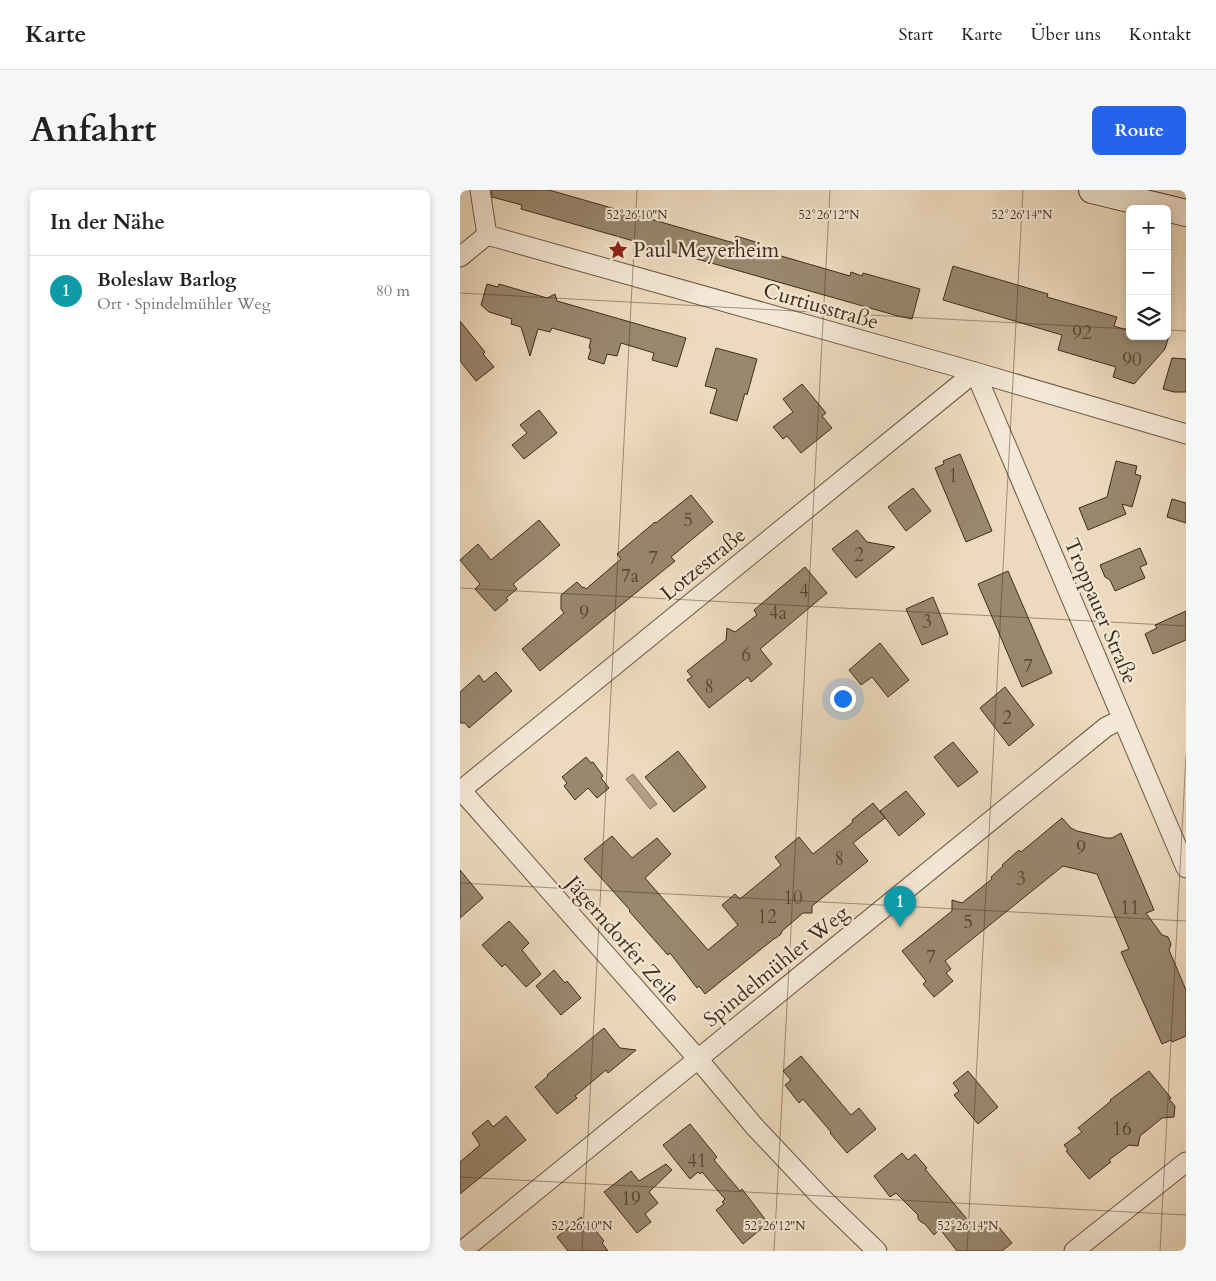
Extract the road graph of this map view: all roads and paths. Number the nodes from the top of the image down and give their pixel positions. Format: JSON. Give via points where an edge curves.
{"nodes":[{"id":1,"x":480,"y":190,"type":"edge"},
{"id":2,"x":1092,"y":190,"type":"edge"},
{"id":3,"x":1186,"y":213,"type":"edge"},
{"id":4,"x":487,"y":234,"type":"junction"},
{"id":5,"x":460,"y":257,"type":"edge"},
{"id":6,"x":975,"y":372,"type":"junction"},
{"id":7,"x":1186,"y":434,"type":"edge"},
{"id":8,"x":1122,"y":719,"type":"junction"},
{"id":9,"x":460,"y":790,"type":"edge"},
{"id":10,"x":1186,"y":868,"type":"edge"},
{"id":11,"x":698,"y":1059,"type":"junction"},
{"id":12,"x":1186,"y":1162,"type":"edge"},
{"id":13,"x":462,"y":1251,"type":"edge"},
{"id":14,"x":877,"y":1251,"type":"edge"},
{"id":15,"x":1074,"y":1251,"type":"edge"}],
"edges":[{"from":1,"to":4,"type":"street"},
{"from":2,"to":3,"type":"main road"},
{"from":4,"to":5,"type":"street"},
{"from":4,"to":6,"type":"street","name":"Curtiusstraße"},
{"from":6,"to":7,"type":"street","name":"Curtiusstraße"},
{"from":6,"to":8,"type":"street","name":"Troppauer Straße"},
{"from":6,"to":9,"type":"street","name":"Lotzestraße"},
{"from":8,"to":10,"type":"street","name":"Troppauer Straße"},
{"from":8,"to":11,"type":"street","name":"Spindelmühler Weg","via":[[1106,726]]},
{"from":9,"to":11,"type":"street","name":"Jägerndorfer Zeile"},
{"from":11,"to":13,"type":"street","name":"Spindelmühler Weg"},
{"from":11,"to":14,"type":"street","name":"Jägerndorfer Zeile","via":[[754,1126]]},
{"from":12,"to":15,"type":"street"}]}
